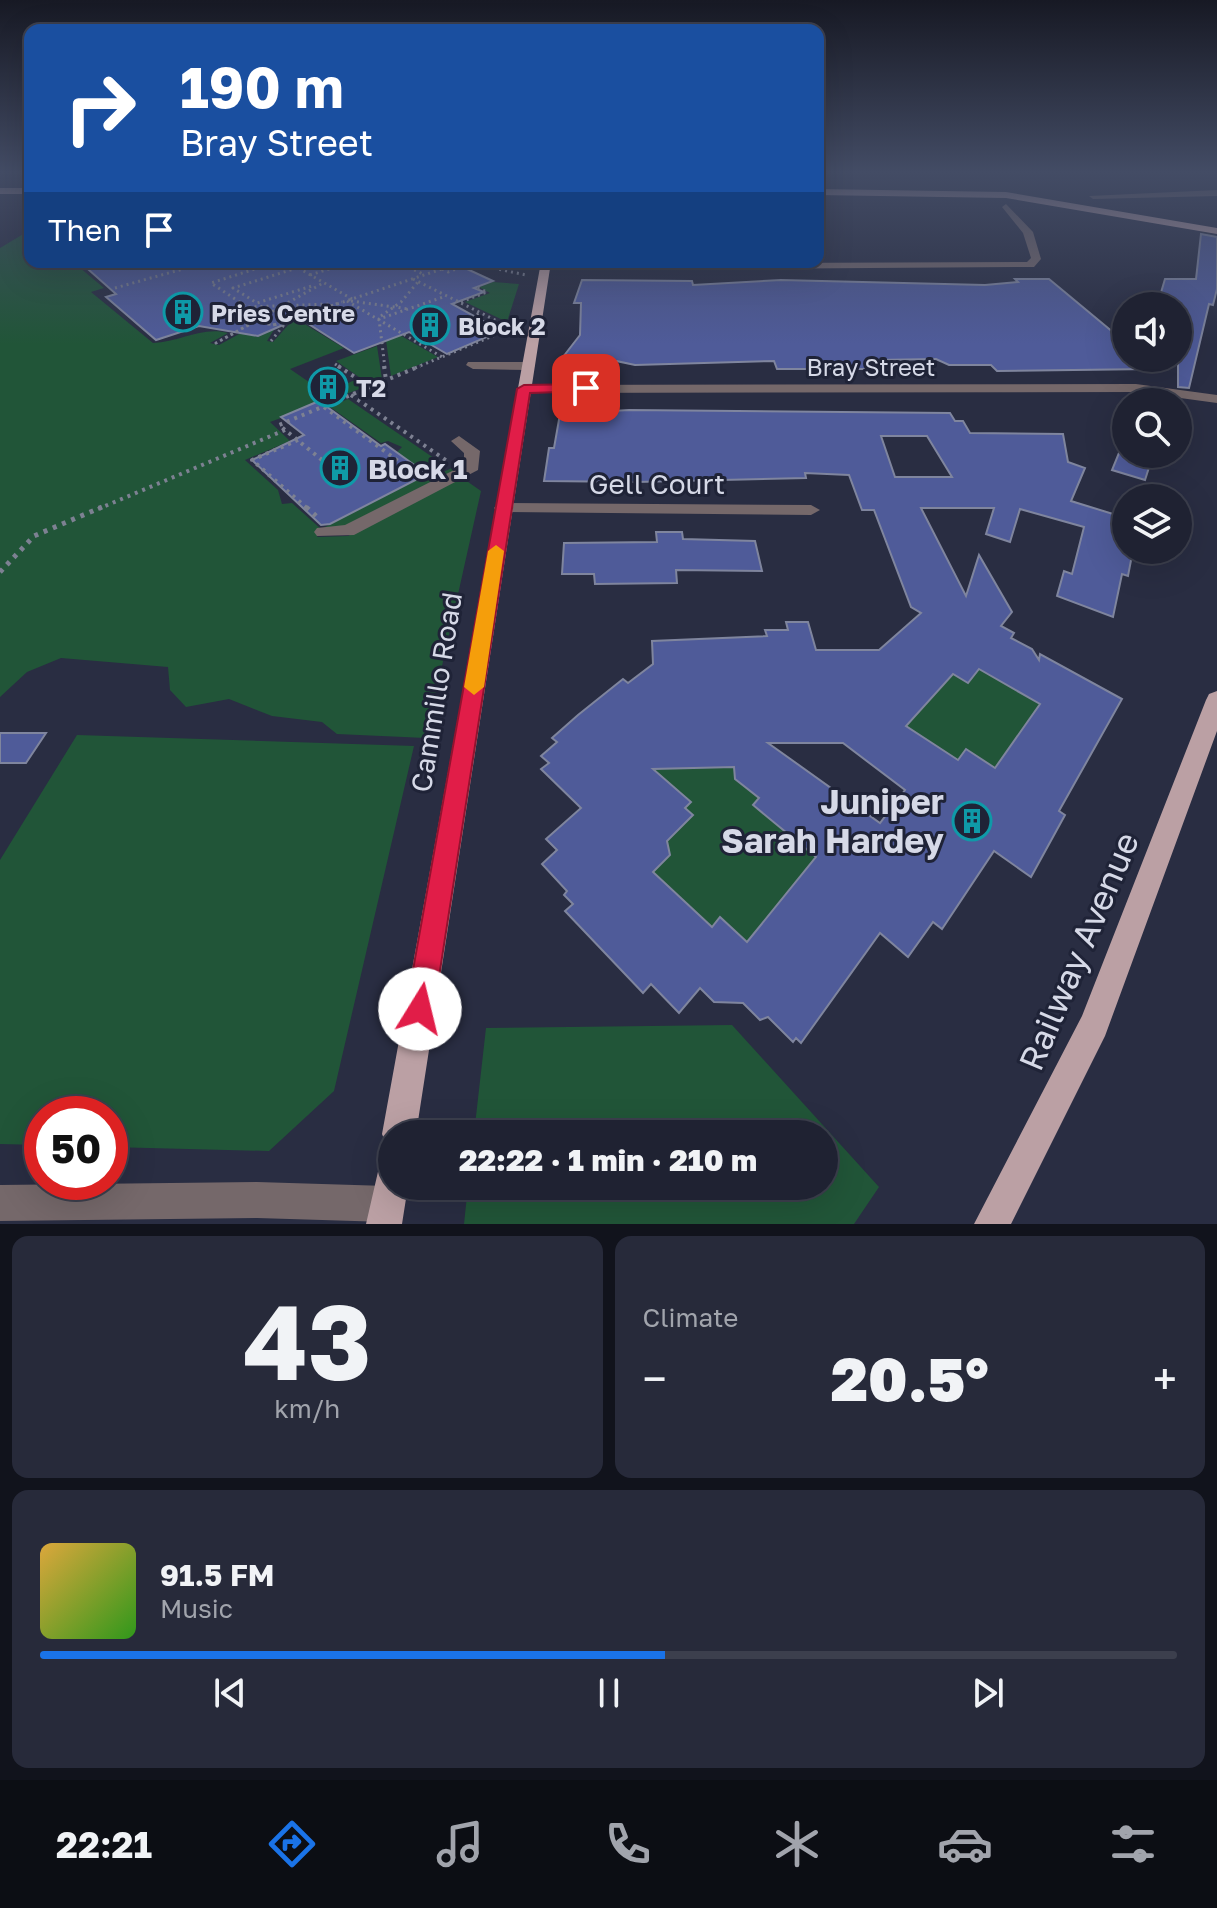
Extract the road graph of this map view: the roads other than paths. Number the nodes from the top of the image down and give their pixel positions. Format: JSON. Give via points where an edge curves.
{"nodes":[{"id":1,"x":1026,"y":230,"type":"edge"},
{"id":2,"x":1195,"y":230,"type":"edge"},
{"id":3,"x":1217,"y":234,"type":"edge"},
{"id":4,"x":824,"y":266,"type":"edge"},
{"id":5,"x":545,"y":268,"type":"edge"},
{"id":6,"x":473,"y":365,"type":"dead end"},
{"id":7,"x":528,"y":366,"type":"junction"},
{"id":8,"x":524,"y":389,"type":"junction"},
{"id":9,"x":1217,"y":399,"type":"edge"},
{"id":10,"x":459,"y":441,"type":"dead end"},
{"id":11,"x":503,"y":508,"type":"junction"},
{"id":12,"x":811,"y":510,"type":"dead end"},
{"id":13,"x":324,"y":528,"type":"road end"},
{"id":14,"x":1217,"y":700,"type":"edge"},
{"id":15,"x":401,"y":1120,"type":"edge"},
{"id":16,"x":388,"y":1201,"type":"edge"},
{"id":17,"x":0,"y":1203,"type":"edge"},
{"id":18,"x":992,"y":1224,"type":"edge"}],
"edges":[{"from":1,"to":4,"type":"street","via":[[1036,259],[1030,265]]},
{"from":2,"to":3,"type":"main road"},
{"from":5,"to":7,"type":"main road","name":"Cammillo Road","via":[[525,327]]},
{"from":6,"to":7,"type":"street"},
{"from":7,"to":8,"type":"main road","name":"Cammillo Road"},
{"from":8,"to":9,"type":"street","name":"Bray Street","via":[[1136,388]]},
{"from":8,"to":11,"type":"main road","name":"Cammillo Road"},
{"from":10,"to":13,"type":"street","via":[[472,451],[472,467],[348,531]]},
{"from":11,"to":12,"type":"street","name":"Gell Court"},
{"from":11,"to":15,"type":"main road","name":"Cammillo Road"},
{"from":14,"to":18,"type":"main road","name":"Railway Avenue","via":[[1094,1025]]},
{"from":16,"to":17,"type":"street"}]}
